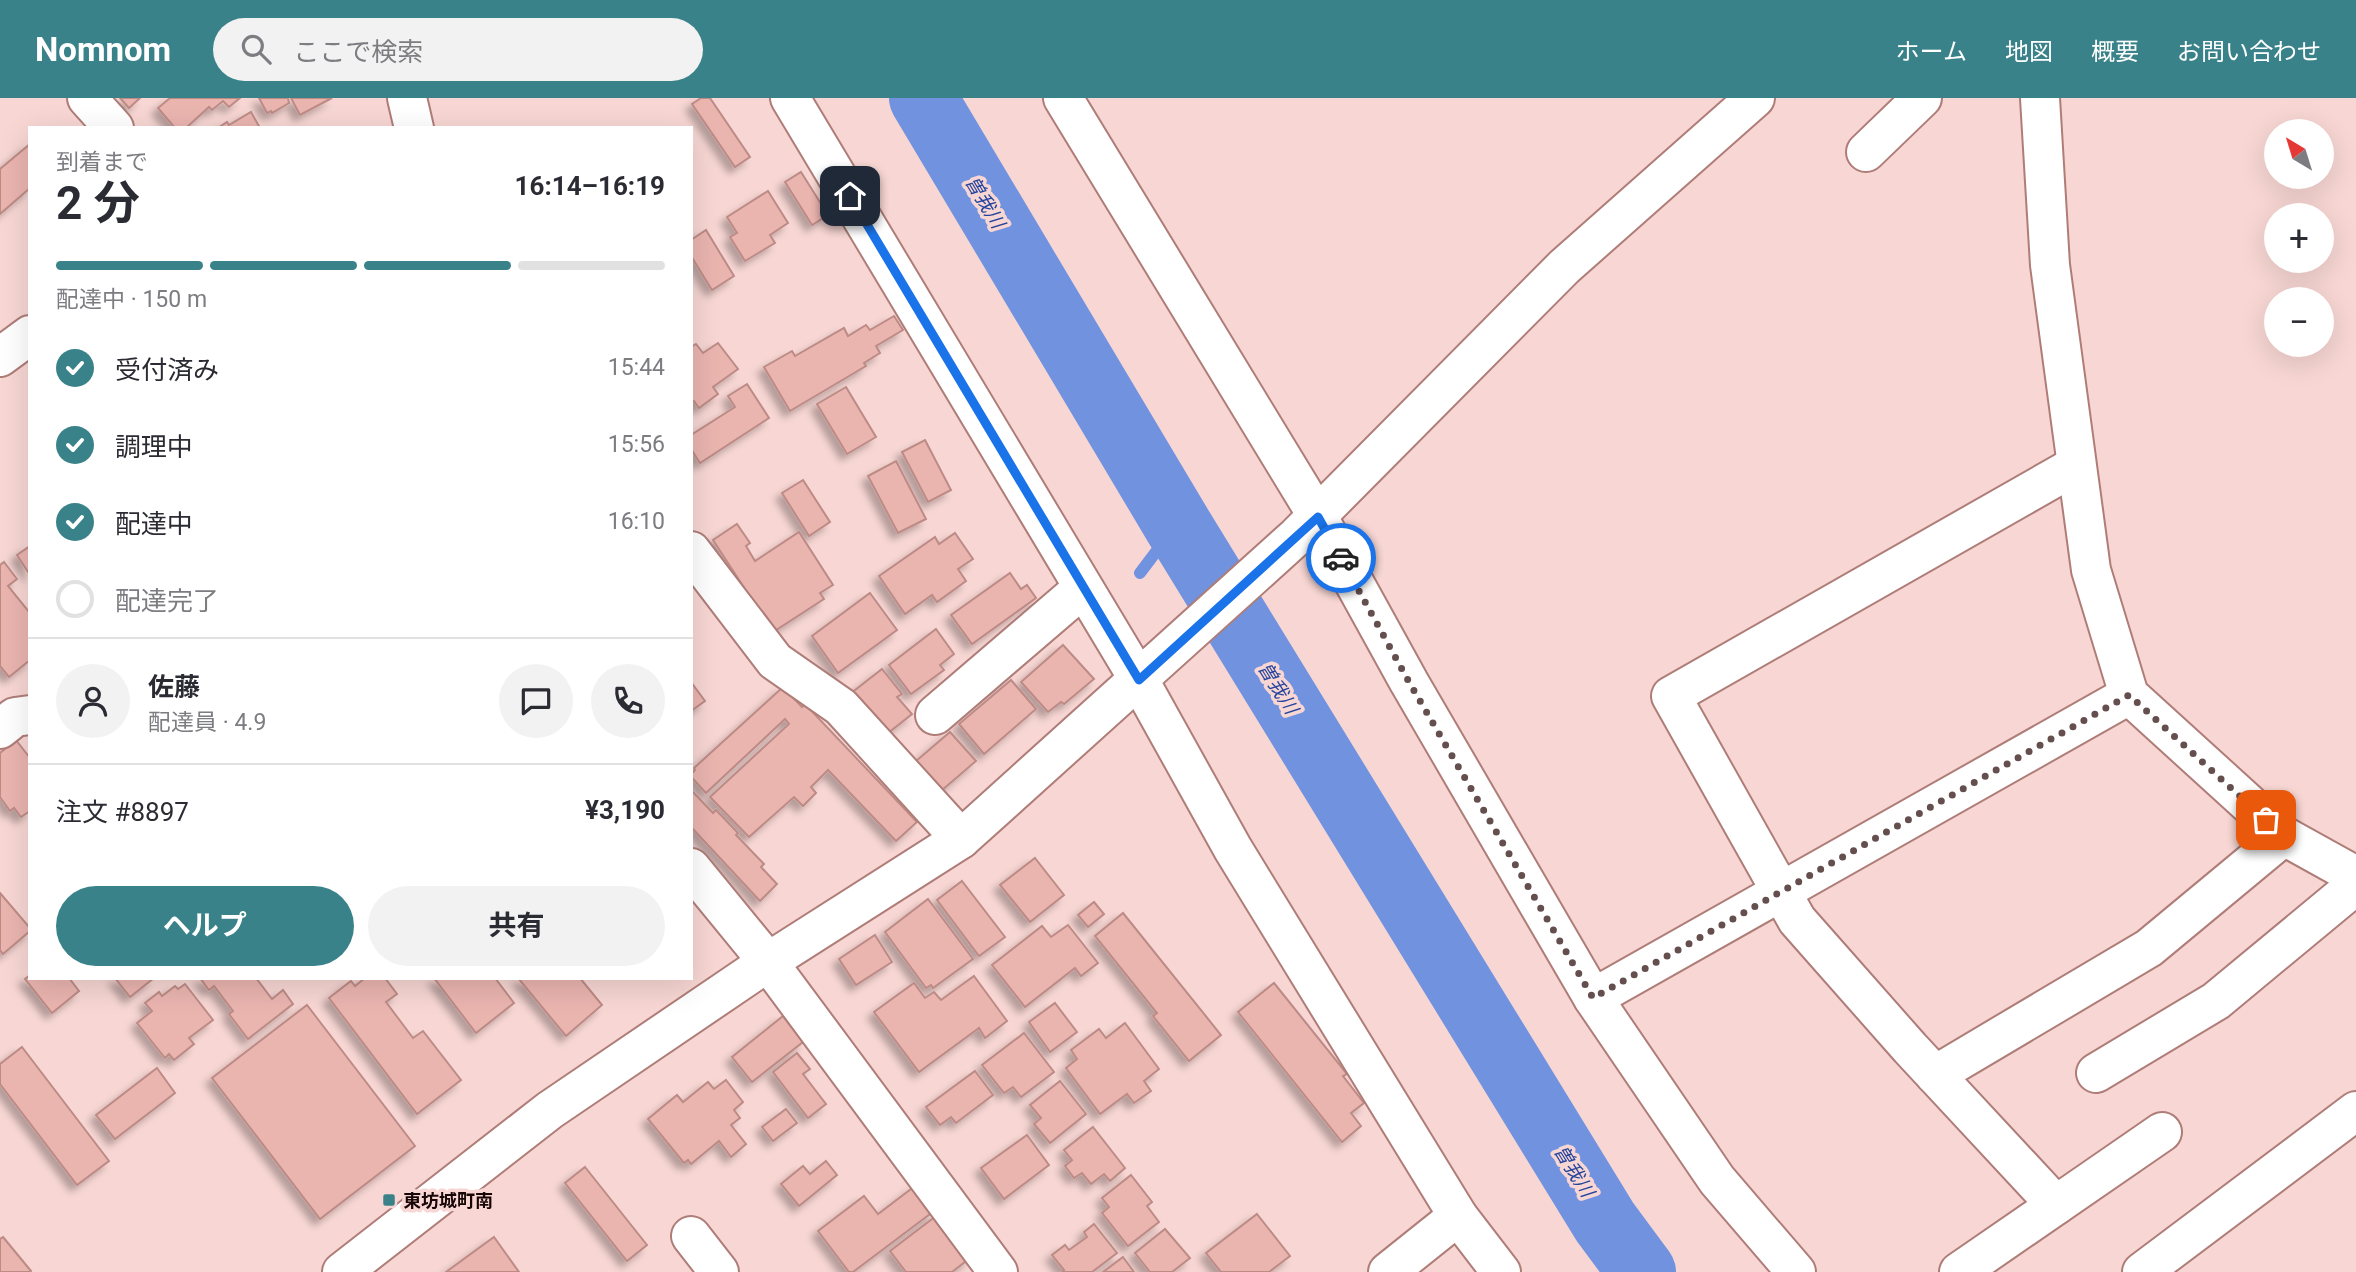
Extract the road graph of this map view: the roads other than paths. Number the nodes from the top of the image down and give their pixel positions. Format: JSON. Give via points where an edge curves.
{"nodes":[{"id":1,"x":87,"y":98,"type":"edge"},
{"id":2,"x":407,"y":98,"type":"edge"},
{"id":3,"x":790,"y":98,"type":"edge"},
{"id":4,"x":1063,"y":98,"type":"edge"},
{"id":5,"x":1755,"y":98,"type":"edge"},
{"id":6,"x":1922,"y":98,"type":"edge"},
{"id":7,"x":2040,"y":98,"type":"edge"},
{"id":8,"x":112,"y":126,"type":"edge"},
{"id":9,"x":414,"y":126,"type":"edge"},
{"id":10,"x":1866,"y":152,"type":"dead end"},
{"id":11,"x":28,"y":336,"type":"edge"},
{"id":12,"x":0,"y":357,"type":"edge"},
{"id":13,"x":2075,"y":466,"type":"junction"},
{"id":14,"x":1307,"y":527,"type":"junction"},
{"id":15,"x":693,"y":554,"type":"edge"},
{"id":16,"x":1083,"y":588,"type":"junction"},
{"id":17,"x":1145,"y":675,"type":"junction"},
{"id":18,"x":2129,"y":695,"type":"junction"},
{"id":19,"x":935,"y":715,"type":"dead end"},
{"id":20,"x":2284,"y":836,"type":"junction"},
{"id":21,"x":961,"y":839,"type":"junction"},
{"id":22,"x":693,"y":870,"type":"edge"},
{"id":23,"x":2356,"y":876,"type":"edge"},
{"id":24,"x":2356,"y":885,"type":"edge"},
{"id":25,"x":1782,"y":893,"type":"junction"},
{"id":26,"x":768,"y":962,"type":"junction"},
{"id":27,"x":1593,"y":998,"type":"junction"},
{"id":28,"x":2096,"y":1073,"type":"dead end"},
{"id":29,"x":1936,"y":1075,"type":"junction"},
{"id":30,"x":2356,"y":1111,"type":"edge"},
{"id":31,"x":2162,"y":1132,"type":"dead end"},
{"id":32,"x":2056,"y":1205,"type":"junction"},
{"id":33,"x":1458,"y":1216,"type":"junction"},
{"id":34,"x":691,"y":1236,"type":"dead end"},
{"id":35,"x":342,"y":1272,"type":"edge"},
{"id":36,"x":719,"y":1272,"type":"edge"},
{"id":37,"x":998,"y":1272,"type":"edge"},
{"id":38,"x":1388,"y":1272,"type":"edge"},
{"id":39,"x":1501,"y":1272,"type":"edge"},
{"id":40,"x":1796,"y":1272,"type":"edge"},
{"id":41,"x":1959,"y":1272,"type":"edge"},
{"id":42,"x":2142,"y":1272,"type":"edge"}],
"edges":[{"from":1,"to":8,"type":"street"},
{"from":2,"to":9,"type":"street"},
{"from":3,"to":16,"type":"street"},
{"from":4,"to":14,"type":"street"},
{"from":5,"to":14,"type":"street","via":[[1564,267]]},
{"from":6,"to":10,"type":"street"},
{"from":7,"to":13,"type":"street","via":[[2050,265]]},
{"from":11,"to":12,"type":"street"},
{"from":13,"to":18,"type":"street","via":[[2091,570]]},
{"from":13,"to":25,"type":"street","via":[[1671,696]]},
{"from":14,"to":17,"type":"street"},
{"from":14,"to":27,"type":"street","via":[[1409,682]]},
{"from":15,"to":21,"type":"street","via":[[775,661],[841,707]]},
{"from":16,"to":17,"type":"street"},
{"from":16,"to":19,"type":"street"},
{"from":17,"to":21,"type":"street"},
{"from":17,"to":33,"type":"street","via":[[1233,849]]},
{"from":18,"to":20,"type":"street"},
{"from":18,"to":25,"type":"street"},
{"from":20,"to":23,"type":"street"},
{"from":20,"to":29,"type":"street","via":[[2149,948]]},
{"from":21,"to":26,"type":"street"},
{"from":22,"to":26,"type":"street"},
{"from":24,"to":28,"type":"street","via":[[2216,1001]]},
{"from":25,"to":27,"type":"street"},
{"from":25,"to":29,"type":"street","via":[[1797,920]]},
{"from":26,"to":35,"type":"street","via":[[550,1110]]},
{"from":26,"to":37,"type":"street"},
{"from":27,"to":40,"type":"street","via":[[1717,1180]]},
{"from":29,"to":32,"type":"street"},
{"from":30,"to":42,"type":"street"},
{"from":31,"to":32,"type":"street"},
{"from":32,"to":41,"type":"street"},
{"from":33,"to":38,"type":"street"},
{"from":33,"to":39,"type":"street"},
{"from":34,"to":36,"type":"street"}]}
